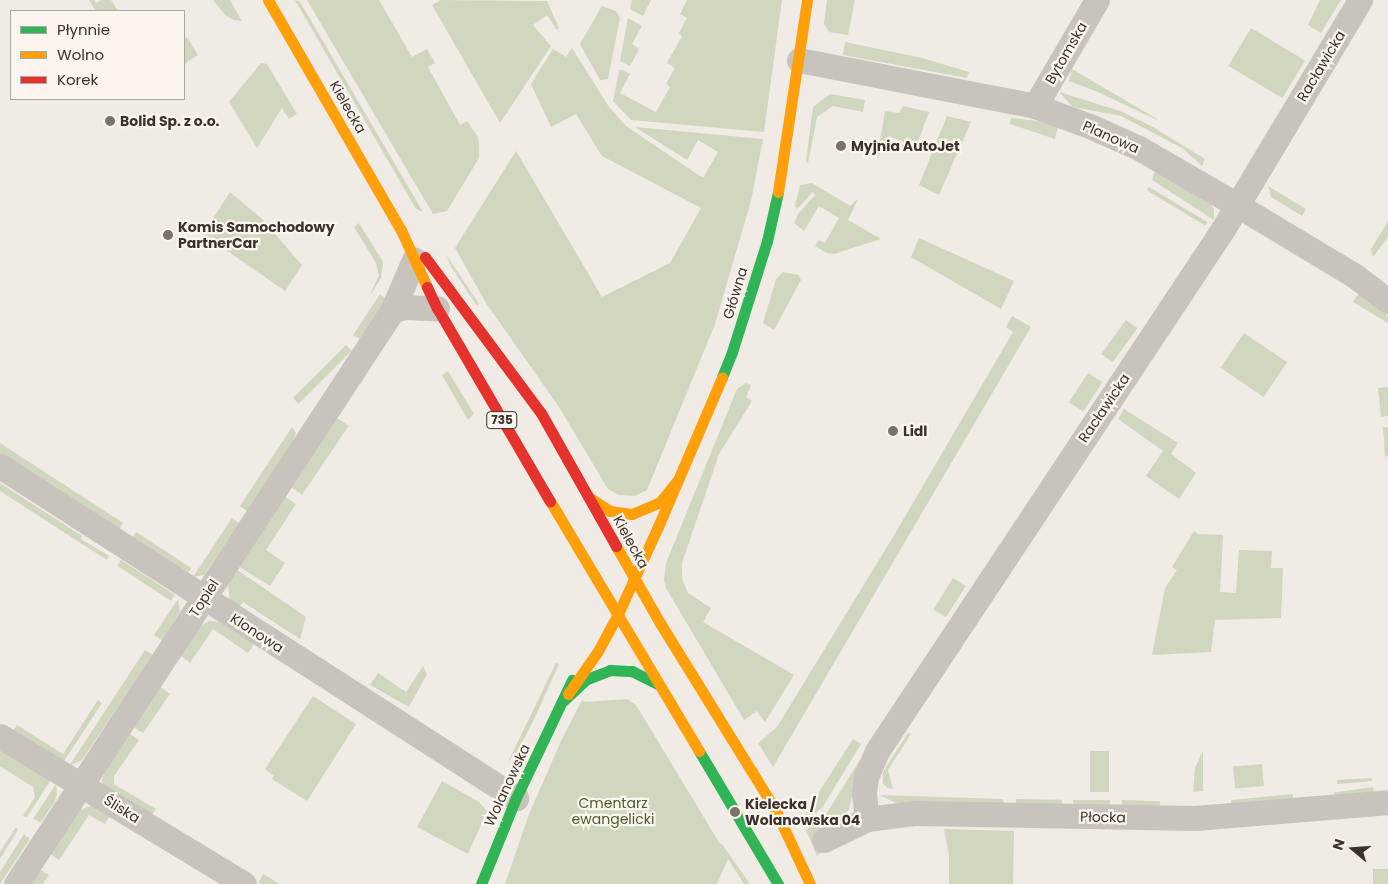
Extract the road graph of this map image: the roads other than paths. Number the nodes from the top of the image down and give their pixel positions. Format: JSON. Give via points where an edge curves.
{"nodes":[{"id":1,"x":268,"y":0,"type":"edge"},
{"id":2,"x":807,"y":0,"type":"edge"},
{"id":3,"x":1098,"y":0,"type":"edge"},
{"id":4,"x":1360,"y":0,"type":"edge"},
{"id":5,"x":799,"y":60,"type":"junction"},
{"id":6,"x":1035,"y":106,"type":"junction"},
{"id":7,"x":1237,"y":205,"type":"junction"},
{"id":8,"x":401,"y":230,"type":"junction"},
{"id":9,"x":414,"y":260,"type":"junction"},
{"id":10,"x":1388,"y":301,"type":"edge"},
{"id":11,"x":437,"y":308,"type":"junction"},
{"id":12,"x":392,"y":311,"type":"junction"},
{"id":13,"x":0,"y":466,"type":"edge"},
{"id":14,"x":678,"y":480,"type":"junction"},
{"id":15,"x":590,"y":498,"type":"junction"},
{"id":16,"x":634,"y":578,"type":"junction"},
{"id":17,"x":204,"y":599,"type":"junction"},
{"id":18,"x":615,"y":609,"type":"junction"},
{"id":19,"x":659,"y":685,"type":"junction"},
{"id":20,"x":563,"y":701,"type":"junction"},
{"id":21,"x":0,"y":736,"type":"edge"},
{"id":22,"x":81,"y":784,"type":"junction"},
{"id":23,"x":516,"y":798,"type":"junction"},
{"id":24,"x":1388,"y":802,"type":"edge"},
{"id":25,"x":867,"y":820,"type":"junction"},
{"id":26,"x":824,"y":840,"type":"dead end"},
{"id":27,"x":16,"y":884,"type":"edge"},
{"id":28,"x":244,"y":884,"type":"edge"},
{"id":29,"x":481,"y":884,"type":"edge"},
{"id":30,"x":778,"y":884,"type":"edge"},
{"id":31,"x":810,"y":884,"type":"edge"}],
"edges":[{"from":1,"to":8,"type":"main road","name":"Kielecka","number":"735"},
{"from":2,"to":5,"type":"main road","name":"Główna"},
{"from":3,"to":6,"type":"street","name":"Bytomska"},
{"from":4,"to":7,"type":"street","name":"Racławicka"},
{"from":5,"to":6,"type":"street","name":"Planowa"},
{"from":5,"to":14,"type":"main road","name":"Główna","via":[[782,172],[767,241],[732,352]]},
{"from":6,"to":7,"type":"street","name":"Planowa","via":[[1118,138]]},
{"from":7,"to":10,"type":"street","name":"Planowa","via":[[1355,276]]},
{"from":7,"to":25,"type":"street","name":"Racławicka","via":[[877,751],[866,777]]},
{"from":8,"to":9,"type":"main road","name":"Kielecka","number":"735"},
{"from":8,"to":15,"type":"main road","name":"Kielecka","number":"735","via":[[428,259],[518,380]]},
{"from":9,"to":11,"type":"main road","name":"Kielecka","number":"735"},
{"from":9,"to":12,"type":"street","name":"Topiel"},
{"from":11,"to":12,"type":"street"},
{"from":11,"to":18,"type":"main road","name":"Kielecka","number":"735"},
{"from":12,"to":17,"type":"street","name":"Topiel"},
{"from":13,"to":17,"type":"street","name":"Klonowa"},
{"from":14,"to":15,"type":"main road","via":[[660,502],[632,514],[610,512]]},
{"from":14,"to":16,"type":"main road","name":"Główna"},
{"from":15,"to":16,"type":"main road","name":"Kielecka","number":"735"},
{"from":16,"to":18,"type":"main road","name":"Wolanowska"},
{"from":16,"to":31,"type":"main road","name":"Kielecka","number":"735","via":[[775,809]]},
{"from":17,"to":22,"type":"street","name":"Topiel"},
{"from":17,"to":23,"type":"street","name":"Klonowa"},
{"from":18,"to":19,"type":"main road","name":"Kielecka","number":"735"},
{"from":18,"to":20,"type":"main road","name":"Wolanowska","via":[[592,638]]},
{"from":19,"to":20,"type":"main road","via":[[632,671],[610,670],[586,679]]},
{"from":19,"to":30,"type":"main road","name":"Kielecka","number":"735"},
{"from":20,"to":23,"type":"main road","name":"Wolanowska"},
{"from":21,"to":22,"type":"street","name":"Śliska"},
{"from":22,"to":27,"type":"street","name":"Topiel"},
{"from":22,"to":28,"type":"street","name":"Śliska"},
{"from":23,"to":29,"type":"main road","name":"Wolanowska"},
{"from":24,"to":25,"type":"street","name":"Płocka","via":[[1195,818],[914,812]]},
{"from":25,"to":26,"type":"street","name":"Płocka"}]}
